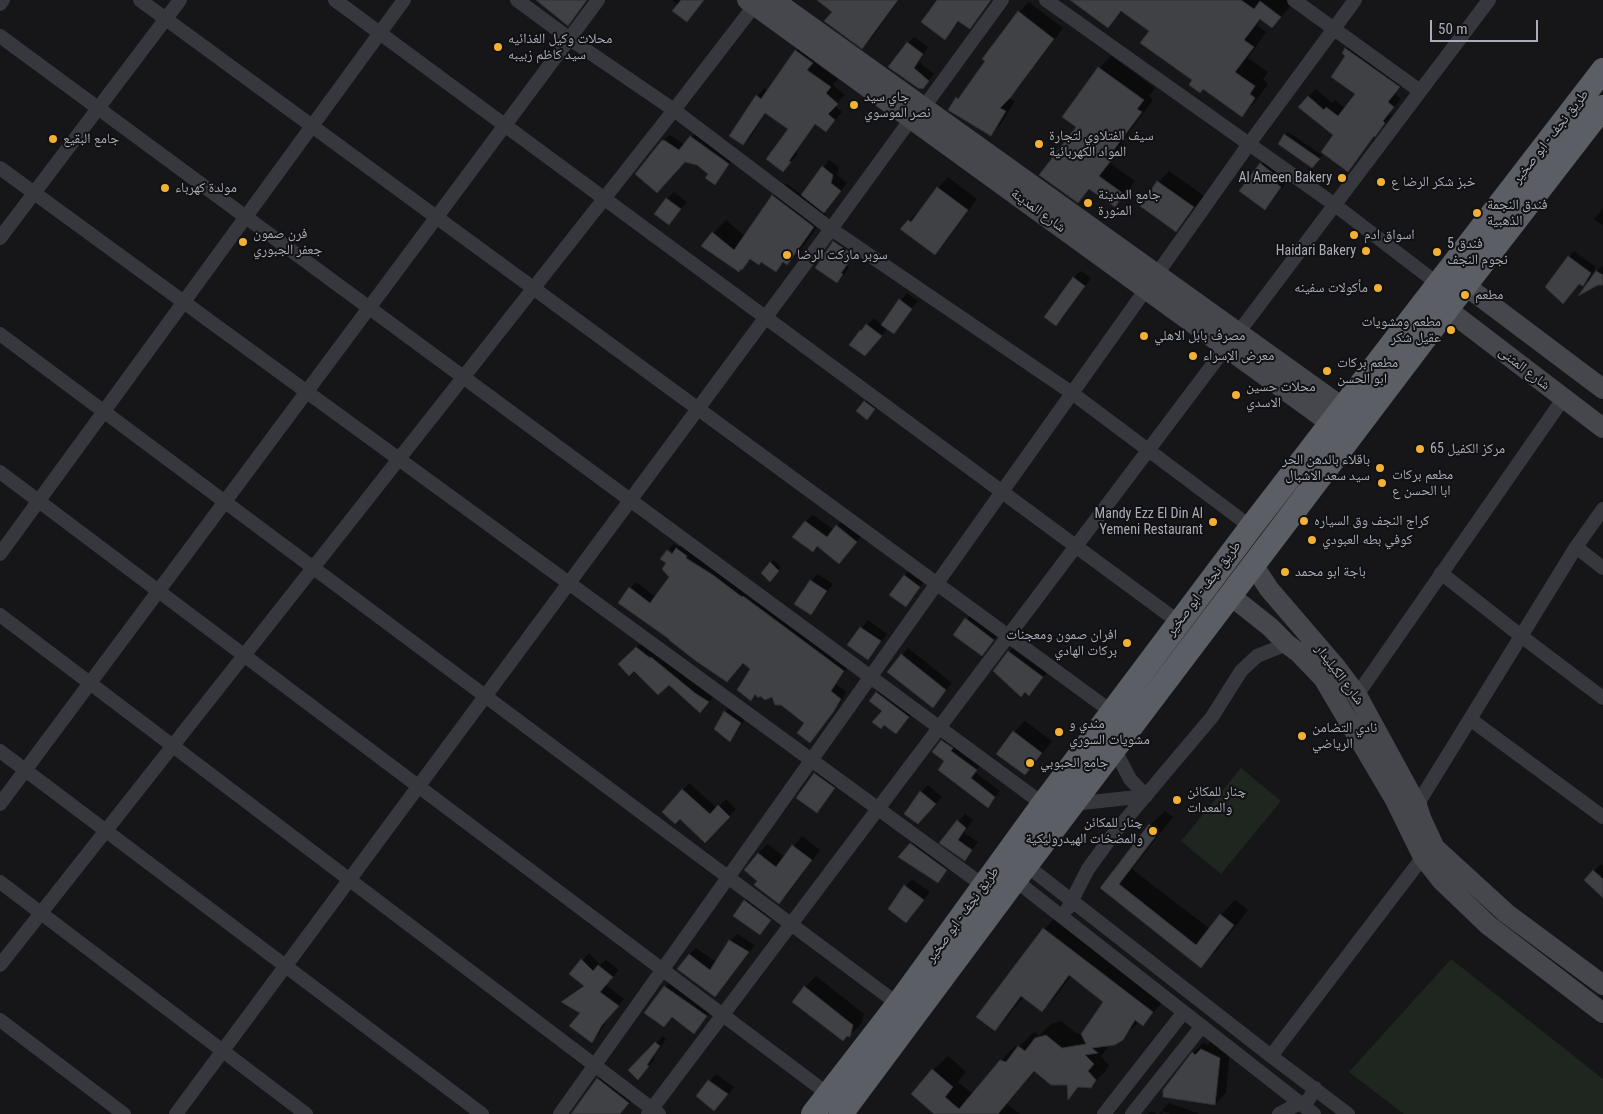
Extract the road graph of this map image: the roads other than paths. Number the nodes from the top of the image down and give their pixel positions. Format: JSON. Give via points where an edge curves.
{"nodes":[{"id":1,"x":3,"y":0,"type":"edge"},
{"id":2,"x":140,"y":0,"type":"edge"},
{"id":3,"x":180,"y":0,"type":"edge"},
{"id":4,"x":335,"y":0,"type":"edge"},
{"id":5,"x":404,"y":0,"type":"edge"},
{"id":6,"x":517,"y":0,"type":"edge"},
{"id":7,"x":598,"y":0,"type":"edge"},
{"id":8,"x":774,"y":0,"type":"edge"},
{"id":9,"x":1002,"y":0,"type":"edge"},
{"id":10,"x":1046,"y":0,"type":"edge"},
{"id":11,"x":1294,"y":0,"type":"edge"},
{"id":12,"x":1355,"y":0,"type":"edge"},
{"id":13,"x":1489,"y":0,"type":"edge"},
{"id":14,"x":750,"y":3,"type":"edge"},
{"id":15,"x":0,"y":4,"type":"edge"},
{"id":16,"x":166,"y":19,"type":"junction"},
{"id":17,"x":1334,"y":28,"type":"junction"},
{"id":18,"x":380,"y":33,"type":"junction"},
{"id":19,"x":0,"y":36,"type":"edge"},
{"id":20,"x":570,"y":39,"type":"junction"},
{"id":21,"x":1603,"y":70,"type":"edge"},
{"id":22,"x":1420,"y":91,"type":"junction"},
{"id":23,"x":1603,"y":107,"type":"edge"},
{"id":24,"x":98,"y":108,"type":"junction"},
{"id":25,"x":674,"y":110,"type":"junction"},
{"id":26,"x":917,"y":113,"type":"junction"},
{"id":27,"x":505,"y":125,"type":"junction"},
{"id":28,"x":312,"y":126,"type":"junction"},
{"id":29,"x":1249,"y":144,"type":"junction"},
{"id":30,"x":0,"y":168,"type":"edge"},
{"id":31,"x":34,"y":193,"type":"junction"},
{"id":32,"x":604,"y":198,"type":"junction"},
{"id":33,"x":1335,"y":205,"type":"junction"},
{"id":34,"x":246,"y":217,"type":"junction"},
{"id":35,"x":437,"y":218,"type":"junction"},
{"id":36,"x":832,"y":229,"type":"junction"},
{"id":37,"x":0,"y":238,"type":"edge"},
{"id":38,"x":1151,"y":282,"type":"junction"},
{"id":39,"x":1438,"y":284,"type":"junction"},
{"id":40,"x":1466,"y":286,"type":"junction"},
{"id":41,"x":534,"y":288,"type":"junction"},
{"id":42,"x":184,"y":302,"type":"junction"},
{"id":43,"x":369,"y":308,"type":"junction"},
{"id":44,"x":1447,"y":309,"type":"junction"},
{"id":45,"x":766,"y":318,"type":"junction"},
{"id":46,"x":0,"y":334,"type":"edge"},
{"id":47,"x":1232,"y":340,"type":"junction"},
{"id":48,"x":463,"y":377,"type":"junction"},
{"id":49,"x":1603,"y":388,"type":"edge"},
{"id":50,"x":307,"y":392,"type":"junction"},
{"id":51,"x":1072,"y":393,"type":"junction"},
{"id":52,"x":1563,"y":399,"type":"junction"},
{"id":53,"x":698,"y":409,"type":"junction"},
{"id":54,"x":104,"y":411,"type":"junction"},
{"id":55,"x":1336,"y":415,"type":"junction"},
{"id":56,"x":1603,"y":428,"type":"edge"},
{"id":57,"x":1149,"y":450,"type":"junction"},
{"id":58,"x":399,"y":459,"type":"junction"},
{"id":59,"x":0,"y":472,"type":"edge"},
{"id":60,"x":1002,"y":492,"type":"junction"},
{"id":61,"x":630,"y":500,"type":"junction"},
{"id":62,"x":38,"y":501,"type":"junction"},
{"id":63,"x":225,"y":502,"type":"junction"},
{"id":64,"x":1603,"y":509,"type":"edge"},
{"id":65,"x":1251,"y":527,"type":"junction"},
{"id":66,"x":1076,"y":546,"type":"junction"},
{"id":67,"x":1576,"y":548,"type":"junction"},
{"id":68,"x":0,"y":554,"type":"edge"},
{"id":69,"x":1254,"y":566,"type":"junction"},
{"id":70,"x":313,"y":568,"type":"junction"},
{"id":71,"x":1603,"y":568,"type":"edge"},
{"id":72,"x":1442,"y":573,"type":"junction"},
{"id":73,"x":569,"y":583,"type":"junction"},
{"id":74,"x":937,"y":584,"type":"junction"},
{"id":75,"x":158,"y":591,"type":"junction"},
{"id":76,"x":1231,"y":596,"type":"junction"},
{"id":77,"x":0,"y":615,"type":"edge"},
{"id":78,"x":1180,"y":622,"type":"junction"},
{"id":79,"x":1008,"y":636,"type":"junction"},
{"id":80,"x":1521,"y":636,"type":"junction"},
{"id":81,"x":1287,"y":644,"type":"junction"},
{"id":82,"x":244,"y":656,"type":"junction"},
{"id":83,"x":870,"y":677,"type":"junction"},
{"id":84,"x":90,"y":683,"type":"junction"},
{"id":85,"x":1357,"y":695,"type":"junction"},
{"id":86,"x":485,"y":696,"type":"junction"},
{"id":87,"x":1603,"y":698,"type":"edge"},
{"id":88,"x":1112,"y":712,"type":"junction"},
{"id":89,"x":1470,"y":719,"type":"junction"},
{"id":90,"x":939,"y":728,"type":"junction"},
{"id":91,"x":173,"y":746,"type":"junction"},
{"id":92,"x":1116,"y":747,"type":"junction"},
{"id":93,"x":0,"y":751,"type":"edge"},
{"id":94,"x":812,"y":760,"type":"junction"},
{"id":95,"x":25,"y":770,"type":"junction"},
{"id":96,"x":419,"y":786,"type":"junction"},
{"id":97,"x":1146,"y":796,"type":"junction"},
{"id":98,"x":0,"y":804,"type":"edge"},
{"id":99,"x":1043,"y":804,"type":"junction"},
{"id":100,"x":1072,"y":804,"type":"junction"},
{"id":101,"x":1417,"y":805,"type":"junction"},
{"id":102,"x":878,"y":809,"type":"junction"},
{"id":103,"x":1603,"y":817,"type":"edge"},
{"id":104,"x":106,"y":831,"type":"junction"},
{"id":105,"x":1429,"y":852,"type":"junction"},
{"id":106,"x":1020,"y":873,"type":"junction"},
{"id":107,"x":728,"y":877,"type":"junction"},
{"id":108,"x":350,"y":880,"type":"junction"},
{"id":109,"x":0,"y":882,"type":"edge"},
{"id":110,"x":984,"y":886,"type":"junction"},
{"id":111,"x":1072,"y":901,"type":"junction"},
{"id":112,"x":41,"y":914,"type":"junction"},
{"id":113,"x":1062,"y":917,"type":"junction"},
{"id":114,"x":791,"y":924,"type":"junction"},
{"id":115,"x":0,"y":965,"type":"edge"},
{"id":116,"x":286,"y":966,"type":"junction"},
{"id":117,"x":662,"y":969,"type":"junction"},
{"id":118,"x":1603,"y":985,"type":"edge"},
{"id":119,"x":898,"y":1004,"type":"junction"},
{"id":120,"x":1183,"y":1013,"type":"junction"},
{"id":121,"x":1603,"y":1013,"type":"edge"},
{"id":122,"x":723,"y":1015,"type":"junction"},
{"id":123,"x":0,"y":1020,"type":"edge"},
{"id":124,"x":1202,"y":1026,"type":"junction"},
{"id":125,"x":223,"y":1051,"type":"junction"},
{"id":126,"x":1271,"y":1056,"type":"junction"},
{"id":127,"x":594,"y":1065,"type":"junction"},
{"id":128,"x":1316,"y":1088,"type":"junction"},
{"id":129,"x":828,"y":1094,"type":"junction"},
{"id":130,"x":1300,"y":1103,"type":"junction"},
{"id":131,"x":653,"y":1112,"type":"edge"},
{"id":132,"x":124,"y":1114,"type":"edge"},
{"id":133,"x":176,"y":1114,"type":"edge"},
{"id":134,"x":306,"y":1114,"type":"edge"},
{"id":135,"x":482,"y":1114,"type":"edge"},
{"id":136,"x":560,"y":1114,"type":"edge"},
{"id":137,"x":813,"y":1114,"type":"edge"},
{"id":138,"x":840,"y":1114,"type":"edge"},
{"id":139,"x":1104,"y":1114,"type":"edge"},
{"id":140,"x":1132,"y":1114,"type":"edge"},
{"id":141,"x":1279,"y":1114,"type":"edge"},
{"id":142,"x":1314,"y":1114,"type":"edge"},
{"id":143,"x":1348,"y":1114,"type":"edge"}],
"edges":[{"from":1,"to":15,"type":"street"},
{"from":2,"to":16,"type":"street"},
{"from":3,"to":16,"type":"street"},
{"from":4,"to":18,"type":"street"},
{"from":5,"to":18,"type":"street"},
{"from":6,"to":20,"type":"street"},
{"from":7,"to":20,"type":"street"},
{"from":8,"to":26,"type":"main road","name":"شارع المدينة"},
{"from":9,"to":26,"type":"street"},
{"from":10,"to":29,"type":"street"},
{"from":11,"to":17,"type":"street"},
{"from":12,"to":17,"type":"street"},
{"from":13,"to":22,"type":"street"},
{"from":14,"to":25,"type":"street"},
{"from":14,"to":26,"type":"main road","name":"شارع المدينة"},
{"from":16,"to":24,"type":"street"},
{"from":16,"to":28,"type":"street"},
{"from":17,"to":22,"type":"street"},
{"from":17,"to":29,"type":"street"},
{"from":18,"to":27,"type":"street"},
{"from":18,"to":28,"type":"street"},
{"from":19,"to":24,"type":"street"},
{"from":20,"to":25,"type":"street"},
{"from":20,"to":27,"type":"street"},
{"from":21,"to":39,"type":"highway","name":"طريق نجف - ابو صخير"},
{"from":22,"to":33,"type":"street"},
{"from":23,"to":40,"type":"highway","name":"طريق نجف - ابو صخير"},
{"from":24,"to":31,"type":"street"},
{"from":24,"to":34,"type":"street"},
{"from":25,"to":32,"type":"street"},
{"from":25,"to":36,"type":"street"},
{"from":26,"to":36,"type":"street"},
{"from":26,"to":38,"type":"main road","name":"شارع المدينة"},
{"from":27,"to":32,"type":"street"},
{"from":27,"to":35,"type":"street"},
{"from":28,"to":34,"type":"street"},
{"from":28,"to":35,"type":"street"},
{"from":29,"to":33,"type":"street"},
{"from":29,"to":38,"type":"street"},
{"from":30,"to":31,"type":"street"},
{"from":31,"to":37,"type":"street"},
{"from":31,"to":42,"type":"street"},
{"from":32,"to":41,"type":"street"},
{"from":32,"to":45,"type":"street"},
{"from":33,"to":39,"type":"street"},
{"from":33,"to":47,"type":"street"},
{"from":34,"to":42,"type":"street"},
{"from":34,"to":43,"type":"street"},
{"from":35,"to":41,"type":"street"},
{"from":35,"to":43,"type":"street"},
{"from":36,"to":45,"type":"street"},
{"from":36,"to":51,"type":"street"},
{"from":38,"to":47,"type":"main road","name":"شارع المدينة"},
{"from":38,"to":51,"type":"street"},
{"from":39,"to":55,"type":"highway","name":"طريق نجف - ابو صخير"},
{"from":40,"to":44,"type":"highway","name":"طريق نجف - ابو صخير"},
{"from":40,"to":49,"type":"main road"},
{"from":41,"to":48,"type":"street"},
{"from":41,"to":53,"type":"street"},
{"from":42,"to":50,"type":"street"},
{"from":42,"to":54,"type":"street"},
{"from":43,"to":48,"type":"street"},
{"from":43,"to":50,"type":"street"},
{"from":44,"to":52,"type":"main road","name":"شارع المثنى"},
{"from":44,"to":69,"type":"highway","name":"طريق نجف - ابو صخير"},
{"from":45,"to":53,"type":"street"},
{"from":45,"to":60,"type":"street"},
{"from":46,"to":54,"type":"street"},
{"from":47,"to":55,"type":"main road","name":"شارع المدينة"},
{"from":47,"to":57,"type":"street"},
{"from":48,"to":58,"type":"street"},
{"from":48,"to":61,"type":"street"},
{"from":50,"to":58,"type":"street"},
{"from":50,"to":63,"type":"street"},
{"from":51,"to":57,"type":"street"},
{"from":51,"to":60,"type":"street"},
{"from":52,"to":56,"type":"main road","name":"شارع المثنى"},
{"from":52,"to":72,"type":"street"},
{"from":53,"to":61,"type":"street"},
{"from":53,"to":74,"type":"street"},
{"from":54,"to":62,"type":"street"},
{"from":54,"to":63,"type":"street"},
{"from":55,"to":65,"type":"highway","name":"طريق نجف - ابو صخير"},
{"from":57,"to":65,"type":"street"},
{"from":57,"to":66,"type":"street"},
{"from":58,"to":70,"type":"street"},
{"from":58,"to":73,"type":"street"},
{"from":59,"to":62,"type":"street"},
{"from":60,"to":66,"type":"street"},
{"from":60,"to":74,"type":"street"},
{"from":61,"to":73,"type":"street"},
{"from":61,"to":83,"type":"street"},
{"from":62,"to":68,"type":"street"},
{"from":62,"to":75,"type":"street"},
{"from":63,"to":70,"type":"street"},
{"from":63,"to":75,"type":"street"},
{"from":64,"to":67,"type":"street"},
{"from":65,"to":78,"type":"highway","name":"طريق نجف - ابو صخير"},
{"from":66,"to":78,"type":"street"},
{"from":66,"to":79,"type":"street"},
{"from":67,"to":71,"type":"street"},
{"from":67,"to":80,"type":"street"},
{"from":69,"to":76,"type":"highway","name":"طريق نجف - ابو صخير"},
{"from":69,"to":85,"type":"main road","name":"شارع الكيليدار","via":[[1269,589]]},
{"from":70,"to":82,"type":"street"},
{"from":70,"to":86,"type":"street"},
{"from":72,"to":80,"type":"street"},
{"from":72,"to":85,"type":"street"},
{"from":73,"to":86,"type":"street"},
{"from":73,"to":94,"type":"street"},
{"from":74,"to":79,"type":"street"},
{"from":74,"to":83,"type":"street"},
{"from":75,"to":82,"type":"street"},
{"from":75,"to":84,"type":"street"},
{"from":76,"to":81,"type":"main road","name":"شارع الكيليدار","via":[[1270,626]]},
{"from":76,"to":92,"type":"highway","name":"طريق نجف - ابو صخير"},
{"from":77,"to":84,"type":"street"},
{"from":78,"to":88,"type":"highway","name":"طريق نجف - ابو صخير"},
{"from":79,"to":88,"type":"street"},
{"from":79,"to":90,"type":"street"},
{"from":80,"to":87,"type":"street"},
{"from":80,"to":89,"type":"street"},
{"from":81,"to":97,"type":"street","via":[[1257,656],[1241,671],[1212,718]]},
{"from":81,"to":105,"type":"main road","name":"شارع الكيليدار","via":[[1323,678],[1408,824]]},
{"from":82,"to":91,"type":"street"},
{"from":82,"to":96,"type":"street"},
{"from":83,"to":90,"type":"street"},
{"from":83,"to":94,"type":"street"},
{"from":84,"to":91,"type":"street"},
{"from":84,"to":95,"type":"street"},
{"from":85,"to":101,"type":"main road","name":"شارع الكيليدار"},
{"from":86,"to":96,"type":"street"},
{"from":86,"to":107,"type":"street"},
{"from":88,"to":99,"type":"highway","name":"طريق نجف - ابو صخير"},
{"from":89,"to":101,"type":"street"},
{"from":89,"to":103,"type":"street"},
{"from":90,"to":99,"type":"street"},
{"from":90,"to":102,"type":"street"},
{"from":91,"to":104,"type":"street"},
{"from":91,"to":108,"type":"street"},
{"from":92,"to":97,"type":"street","via":[[1130,779]]},
{"from":92,"to":100,"type":"highway","name":"طريق نجف - ابو صخير"},
{"from":93,"to":95,"type":"street"},
{"from":94,"to":102,"type":"street"},
{"from":94,"to":107,"type":"street"},
{"from":95,"to":98,"type":"street"},
{"from":95,"to":104,"type":"street"},
{"from":96,"to":108,"type":"street"},
{"from":96,"to":117,"type":"street"},
{"from":97,"to":100,"type":"street"},
{"from":97,"to":111,"type":"street","via":[[1088,869]]},
{"from":99,"to":110,"type":"highway","name":"طريق نجف - ابو صخير"},
{"from":100,"to":106,"type":"highway","name":"طريق نجف - ابو صخير"},
{"from":101,"to":105,"type":"main road","name":"شارع الكيليدار"},
{"from":102,"to":110,"type":"street"},
{"from":102,"to":114,"type":"street"},
{"from":104,"to":112,"type":"street"},
{"from":104,"to":116,"type":"street"},
{"from":105,"to":118,"type":"main road"},
{"from":105,"to":121,"type":"main road","via":[[1442,881],[1488,925]]},
{"from":105,"to":126,"type":"street"},
{"from":106,"to":111,"type":"street"},
{"from":106,"to":113,"type":"street"},
{"from":106,"to":138,"type":"highway","name":"طريق نجف - ابو صخير"},
{"from":107,"to":114,"type":"street"},
{"from":107,"to":117,"type":"street"},
{"from":108,"to":116,"type":"street"},
{"from":108,"to":127,"type":"street"},
{"from":109,"to":112,"type":"street"},
{"from":110,"to":119,"type":"highway","name":"طريق نجف - ابو صخير"},
{"from":111,"to":113,"type":"street"},
{"from":111,"to":126,"type":"street"},
{"from":112,"to":115,"type":"street"},
{"from":112,"to":125,"type":"street"},
{"from":113,"to":120,"type":"street"},
{"from":114,"to":119,"type":"street"},
{"from":114,"to":122,"type":"street"},
{"from":116,"to":125,"type":"street"},
{"from":116,"to":135,"type":"street"},
{"from":117,"to":122,"type":"street"},
{"from":117,"to":127,"type":"street"},
{"from":119,"to":129,"type":"highway","name":"طريق نجف - ابو صخير"},
{"from":120,"to":124,"type":"street"},
{"from":120,"to":139,"type":"street"},
{"from":122,"to":129,"type":"street"},
{"from":122,"to":131,"type":"street"},
{"from":123,"to":132,"type":"street"},
{"from":124,"to":130,"type":"street"},
{"from":124,"to":140,"type":"street"},
{"from":125,"to":133,"type":"street"},
{"from":125,"to":134,"type":"street"},
{"from":126,"to":128,"type":"street"},
{"from":127,"to":131,"type":"street"},
{"from":127,"to":136,"type":"street"},
{"from":128,"to":130,"type":"street","via":[[1309,1099]]},
{"from":128,"to":143,"type":"street"},
{"from":129,"to":137,"type":"highway","name":"طريق نجف - ابو صخير"},
{"from":130,"to":141,"type":"street"},
{"from":130,"to":142,"type":"street"}]}
